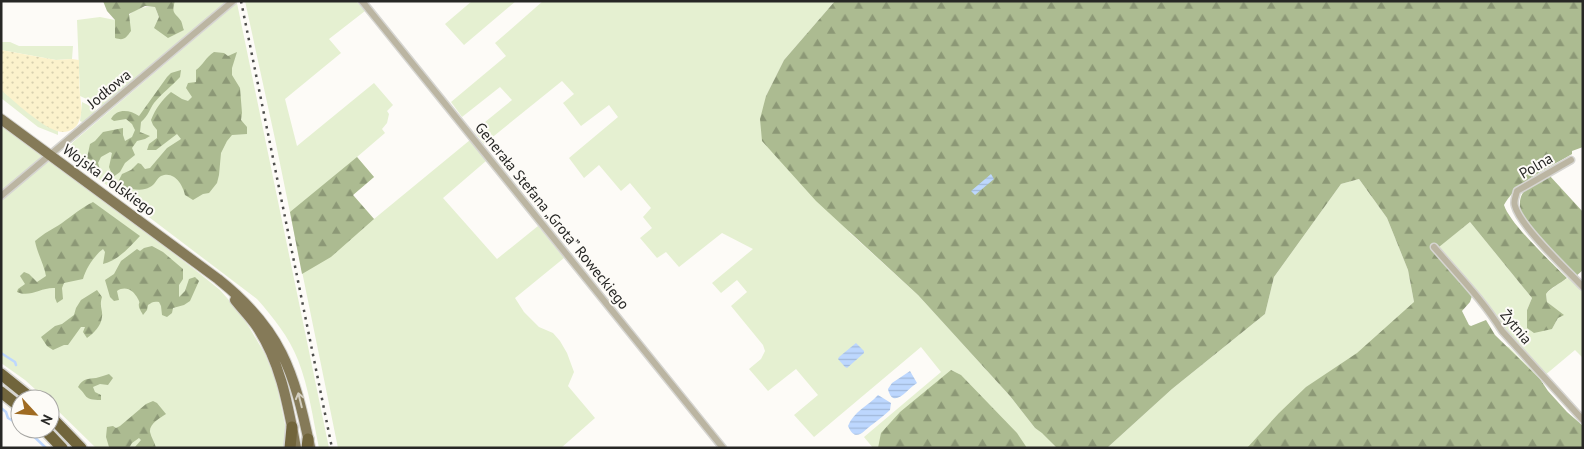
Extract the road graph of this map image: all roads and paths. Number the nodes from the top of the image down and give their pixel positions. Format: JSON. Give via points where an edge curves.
{"nodes":[{"id":1,"x":233,"y":1,"type":"edge"},
{"id":2,"x":362,"y":1,"type":"edge"},
{"id":3,"x":1,"y":119,"type":"edge"},
{"id":4,"x":50,"y":155,"type":"junction"},
{"id":5,"x":1571,"y":160,"type":"dead end"},
{"id":6,"x":1,"y":196,"type":"edge"},
{"id":7,"x":1434,"y":247,"type":"dead end"},
{"id":8,"x":198,"y":265,"type":"junction"},
{"id":9,"x":1583,"y":287,"type":"edge"},
{"id":10,"x":1,"y":374,"type":"edge"},
{"id":11,"x":20,"y":389,"type":"edge"},
{"id":12,"x":1583,"y":420,"type":"edge"},
{"id":13,"x":60,"y":426,"type":"edge"},
{"id":14,"x":292,"y":427,"type":"junction"},
{"id":15,"x":70,"y":436,"type":"junction"},
{"id":16,"x":309,"y":445,"type":"edge"},
{"id":17,"x":81,"y":448,"type":"edge"},
{"id":18,"x":86,"y":448,"type":"edge"},
{"id":19,"x":290,"y":448,"type":"edge"},
{"id":20,"x":296,"y":448,"type":"edge"},
{"id":21,"x":722,"y":448,"type":"edge"}],
"edges":[{"from":1,"to":4,"type":"street","name":"Jodłowa"},
{"from":2,"to":21,"type":"street","name":"Generała Stefana „Grota” Roweckiego"},
{"from":3,"to":4,"type":"main road","name":"Wojska Polskiego"},
{"from":4,"to":6,"type":"street","name":"Jodłowa"},
{"from":4,"to":8,"type":"main road","name":"Wojska Polskiego"},
{"from":5,"to":9,"type":"street","name":"Polna","via":[[1517,191],[1514,204],[1518,216]]},
{"from":7,"to":12,"type":"street","name":"Żytnia","via":[[1502,331]]},
{"from":8,"to":14,"type":"main road","name":"Wojska Polskiego","via":[[257,326],[280,376]]},
{"from":16,"to":8,"type":"main road","name":"Wojska Polskiego","one_way":true,"via":[[292,375],[271,334],[238,295]]},
{"from":10,"to":11,"type":"highway"},
{"from":13,"to":15,"type":"highway"},
{"from":14,"to":19,"type":"highway"},
{"from":14,"to":20,"type":"main road","name":"Wojska Polskiego"},
{"from":15,"to":17,"type":"highway"},
{"from":15,"to":18,"type":"highway"}]}
